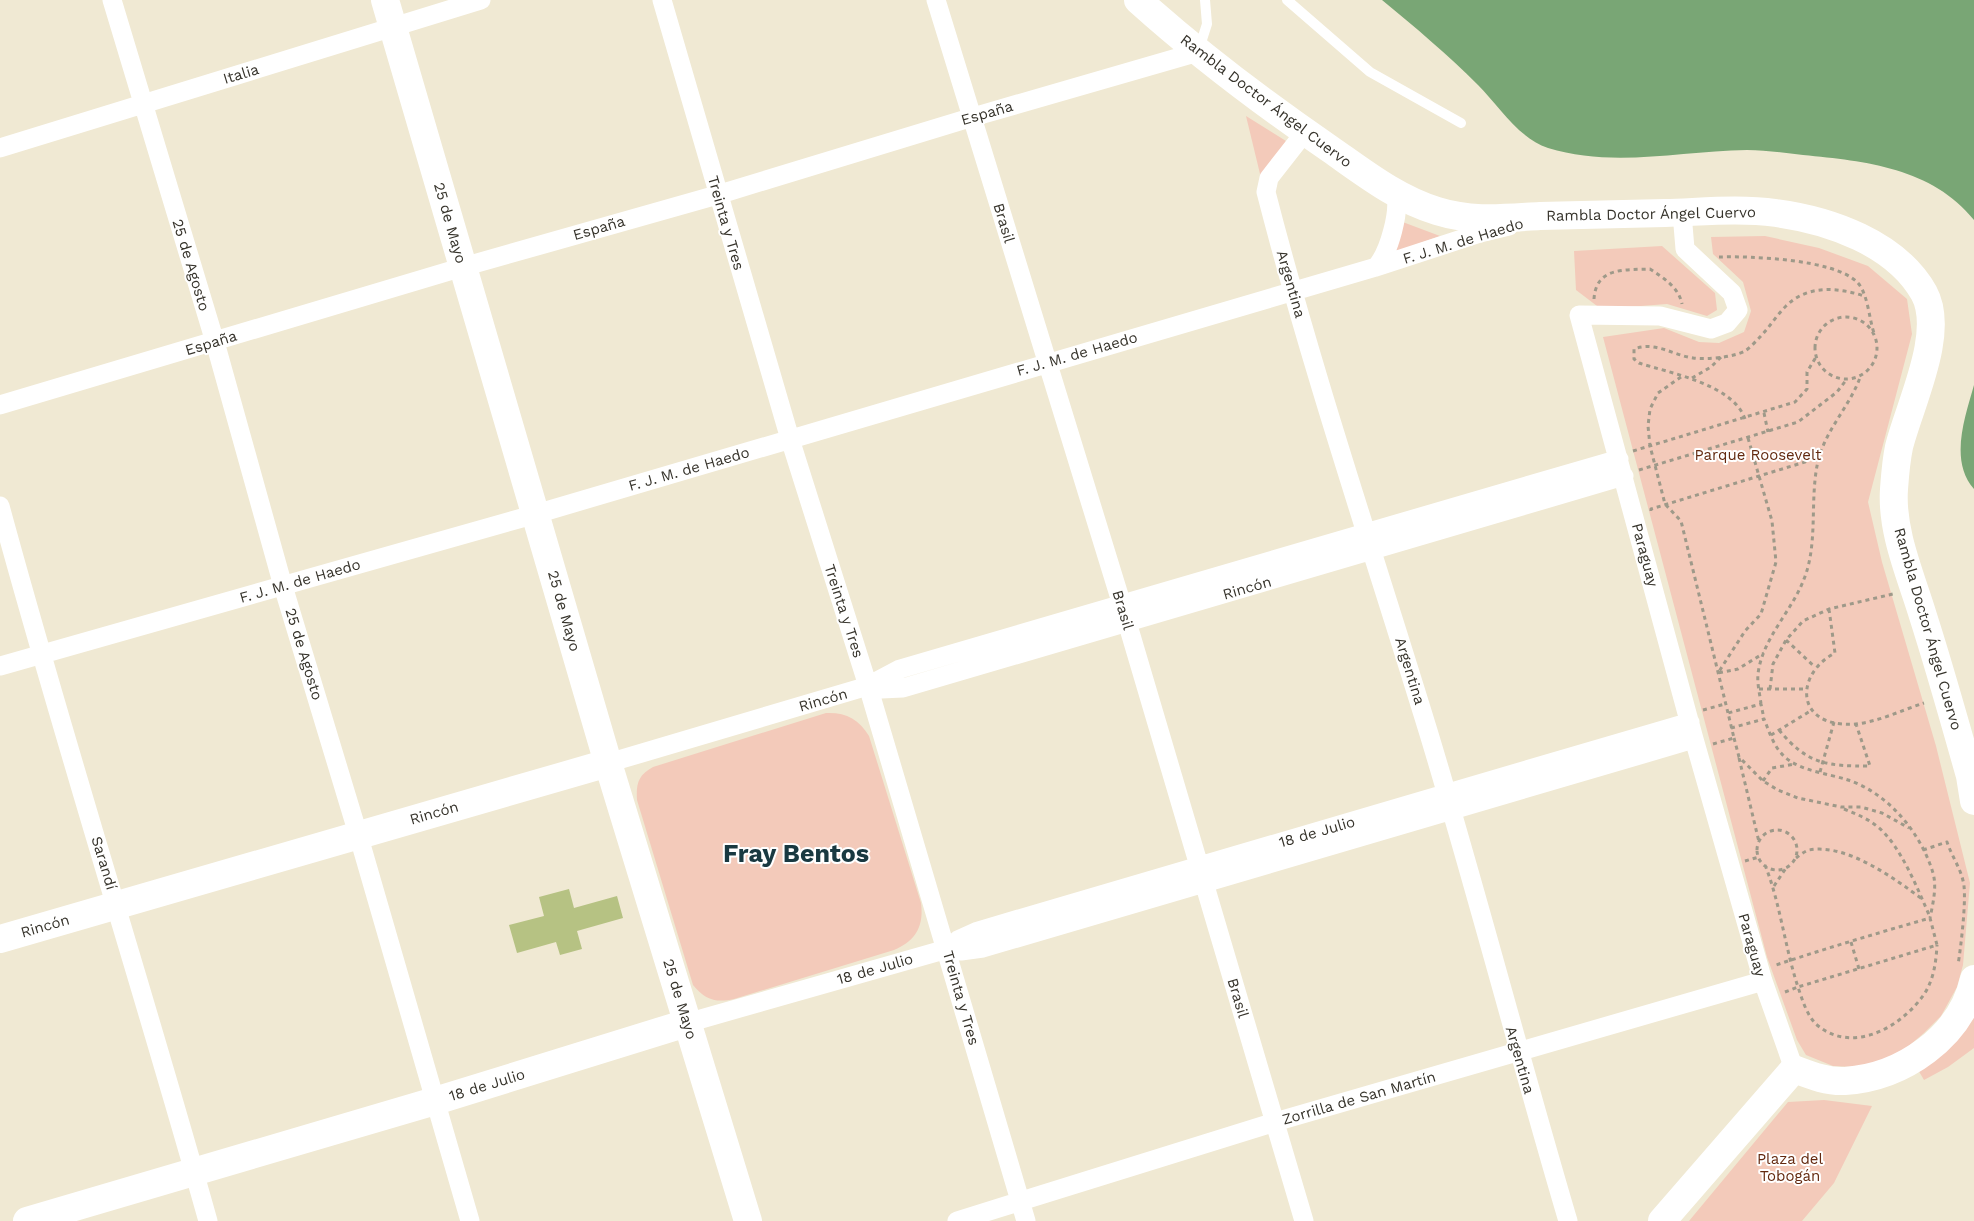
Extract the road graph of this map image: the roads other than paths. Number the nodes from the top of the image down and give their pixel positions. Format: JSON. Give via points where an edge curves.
{"nodes":[{"id":1,"x":112,"y":0,"type":"edge"},
{"id":2,"x":385,"y":0,"type":"edge"},
{"id":3,"x":481,"y":0,"type":"edge"},
{"id":4,"x":662,"y":0,"type":"edge"},
{"id":5,"x":936,"y":0,"type":"edge"},
{"id":6,"x":1138,"y":0,"type":"edge"},
{"id":7,"x":1205,"y":0,"type":"edge"},
{"id":8,"x":1287,"y":0,"type":"edge"},
{"id":9,"x":393,"y":28,"type":"junction"},
{"id":10,"x":1198,"y":52,"type":"junction"},
{"id":11,"x":143,"y":104,"type":"junction"},
{"id":12,"x":973,"y":117,"type":"junction"},
{"id":13,"x":1461,"y":122,"type":"dead end"},
{"id":14,"x":1305,"y":132,"type":"junction"},
{"id":15,"x":0,"y":148,"type":"edge"},
{"id":16,"x":1395,"y":192,"type":"junction"},
{"id":17,"x":717,"y":195,"type":"junction"},
{"id":18,"x":1682,"y":213,"type":"junction"},
{"id":19,"x":1551,"y":216,"type":"junction"},
{"id":20,"x":463,"y":267,"type":"junction"},
{"id":21,"x":1376,"y":267,"type":"junction"},
{"id":22,"x":1292,"y":293,"type":"junction"},
{"id":23,"x":215,"y":342,"type":"junction"},
{"id":24,"x":1046,"y":363,"type":"junction"},
{"id":25,"x":0,"y":406,"type":"edge"},
{"id":26,"x":790,"y":439,"type":"junction"},
{"id":27,"x":1621,"y":468,"type":"junction"},
{"id":28,"x":0,"y":506,"type":"edge"},
{"id":29,"x":536,"y":514,"type":"junction"},
{"id":30,"x":1368,"y":532,"type":"junction"},
{"id":31,"x":1374,"y":551,"type":"junction"},
{"id":32,"x":283,"y":586,"type":"junction"},
{"id":33,"x":1124,"y":614,"type":"junction"},
{"id":34,"x":40,"y":654,"type":"junction"},
{"id":35,"x":0,"y":666,"type":"edge"},
{"id":36,"x":868,"y":686,"type":"junction"},
{"id":37,"x":1699,"y":729,"type":"junction"},
{"id":38,"x":608,"y":763,"type":"junction"},
{"id":39,"x":1973,"y":785,"type":"edge"},
{"id":40,"x":1449,"y":802,"type":"junction"},
{"id":41,"x":358,"y":834,"type":"junction"},
{"id":42,"x":1201,"y":875,"type":"junction"},
{"id":43,"x":117,"y":905,"type":"junction"},
{"id":44,"x":0,"y":939,"type":"edge"},
{"id":45,"x":946,"y":949,"type":"junction"},
{"id":46,"x":1767,"y":974,"type":"junction"},
{"id":47,"x":1965,"y":975,"type":"edge"},
{"id":48,"x":688,"y":1023,"type":"junction"},
{"id":49,"x":1518,"y":1052,"type":"junction"},
{"id":50,"x":1794,"y":1068,"type":"junction"},
{"id":51,"x":435,"y":1101,"type":"junction"},
{"id":52,"x":1275,"y":1122,"type":"junction"},
{"id":53,"x":194,"y":1171,"type":"junction"},
{"id":54,"x":1020,"y":1202,"type":"junction"},
{"id":55,"x":27,"y":1221,"type":"edge"},
{"id":56,"x":208,"y":1221,"type":"edge"},
{"id":57,"x":470,"y":1221,"type":"edge"},
{"id":58,"x":748,"y":1221,"type":"edge"},
{"id":59,"x":957,"y":1221,"type":"edge"},
{"id":60,"x":1026,"y":1221,"type":"edge"},
{"id":61,"x":1304,"y":1221,"type":"edge"},
{"id":62,"x":1568,"y":1221,"type":"edge"},
{"id":63,"x":1662,"y":1221,"type":"edge"}],
"edges":[{"from":1,"to":11,"type":"street","name":"25 de Agosto"},
{"from":2,"to":9,"type":"street","name":"25 de Mayo"},
{"from":3,"to":9,"type":"street","name":"Italia"},
{"from":4,"to":17,"type":"street","name":"Treinta y Tres"},
{"from":5,"to":12,"type":"street","name":"Brasil"},
{"from":6,"to":10,"type":"street","name":"Rambla Doctor Ángel Cuervo"},
{"from":7,"to":10,"type":"lane","via":[[1206,24]]},
{"from":8,"to":13,"type":"lane","via":[[1370,72]]},
{"from":9,"to":11,"type":"street","name":"Italia"},
{"from":9,"to":20,"type":"street","name":"25 de Mayo"},
{"from":10,"to":12,"type":"street","name":"España"},
{"from":10,"to":14,"type":"street","name":"Rambla Doctor Ángel Cuervo"},
{"from":11,"to":15,"type":"street","name":"Italia"},
{"from":11,"to":23,"type":"street","name":"25 de Agosto"},
{"from":12,"to":17,"type":"street","name":"España"},
{"from":12,"to":24,"type":"street","name":"Brasil"},
{"from":14,"to":16,"type":"street","name":"Rambla Doctor Ángel Cuervo"},
{"from":14,"to":22,"type":"street","name":"Argentina","via":[[1269,178],[1266,192]]},
{"from":16,"to":19,"type":"street","name":"Rambla Doctor Ángel Cuervo","via":[[1434,211],[1465,218]]},
{"from":16,"to":21,"type":"street","name":"F. J. M. de Haedo","via":[[1396,214],[1385,252]]},
{"from":17,"to":20,"type":"street","name":"España"},
{"from":17,"to":26,"type":"street","name":"Treinta y Tres"},
{"from":18,"to":19,"type":"street","name":"Rambla Doctor Ángel Cuervo"},
{"from":18,"to":27,"type":"street","name":"Paraguay","via":[[1685,249],[1732,293],[1738,310],[1727,323],[1711,329],[1660,316],[1579,315]]},
{"from":18,"to":39,"type":"street","name":"Rambla Doctor Ángel Cuervo","via":[[1767,212],[1817,222],[1844,231],[1887,254],[1903,267],[1925,294],[1931,322],[1930,340],[1900,446],[1893,494],[1898,531]]},
{"from":19,"to":21,"type":"street","name":"F. J. M. de Haedo","via":[[1480,233]]},
{"from":20,"to":23,"type":"street","name":"España"},
{"from":20,"to":29,"type":"street","name":"25 de Mayo"},
{"from":21,"to":22,"type":"street","name":"F. J. M. de Haedo"},
{"from":22,"to":24,"type":"street","name":"F. J. M. de Haedo"},
{"from":22,"to":30,"type":"street","name":"Argentina"},
{"from":23,"to":25,"type":"street","name":"España"},
{"from":23,"to":32,"type":"street","name":"25 de Agosto"},
{"from":24,"to":26,"type":"street","name":"F. J. M. de Haedo"},
{"from":24,"to":33,"type":"street","name":"Brasil"},
{"from":26,"to":29,"type":"street","name":"F. J. M. de Haedo"},
{"from":26,"to":36,"type":"street","name":"Treinta y Tres"},
{"from":27,"to":30,"type":"street","name":"Rincón"},
{"from":27,"to":31,"type":"street","name":"Rincón"},
{"from":27,"to":37,"type":"street","name":"Paraguay"},
{"from":28,"to":34,"type":"street","name":"Sarandí"},
{"from":29,"to":32,"type":"street","name":"F. J. M. de Haedo"},
{"from":29,"to":38,"type":"street","name":"25 de Mayo"},
{"from":30,"to":31,"type":"street","name":"Argentina"},
{"from":30,"to":33,"type":"street","name":"Rincón"},
{"from":31,"to":33,"type":"street","name":"Rincón"},
{"from":31,"to":40,"type":"street","name":"Argentina"},
{"from":32,"to":34,"type":"street","name":"F. J. M. de Haedo"},
{"from":32,"to":41,"type":"street","name":"25 de Agosto"},
{"from":33,"to":36,"type":"street","name":"Rincón","via":[[902,688]]},
{"from":33,"to":42,"type":"street","name":"Brasil"},
{"from":34,"to":35,"type":"street","name":"F. J. M. de Haedo"},
{"from":34,"to":43,"type":"street","name":"Sarandí"},
{"from":36,"to":38,"type":"street","name":"Rincón"},
{"from":36,"to":45,"type":"street","name":"Treinta y Tres"},
{"from":37,"to":40,"type":"street","name":"18 de Julio"},
{"from":37,"to":46,"type":"street","name":"Paraguay"},
{"from":38,"to":41,"type":"street","name":"Rincón"},
{"from":38,"to":48,"type":"street","name":"25 de Mayo"},
{"from":40,"to":42,"type":"street","name":"18 de Julio"},
{"from":40,"to":49,"type":"street","name":"Argentina"},
{"from":41,"to":43,"type":"street","name":"Rincón"},
{"from":41,"to":51,"type":"street","name":"25 de Agosto"},
{"from":42,"to":45,"type":"street","name":"18 de Julio","via":[[978,931]]},
{"from":42,"to":52,"type":"street","name":"Brasil"},
{"from":43,"to":44,"type":"street","name":"Rincón"},
{"from":43,"to":53,"type":"street","name":"Sarandí"},
{"from":45,"to":48,"type":"street","name":"18 de Julio"},
{"from":45,"to":54,"type":"street","name":"Treinta y Tres"},
{"from":46,"to":49,"type":"street","name":"Zorrilla de San Martín"},
{"from":46,"to":50,"type":"street","name":"Paraguay"},
{"from":47,"to":50,"type":"street","via":[[1970,994],[1949,1031],[1921,1055],[1888,1072],[1845,1081],[1818,1078]]},
{"from":48,"to":51,"type":"street","name":"18 de Julio"},
{"from":48,"to":58,"type":"street","name":"25 de Mayo"},
{"from":49,"to":52,"type":"street","name":"Zorrilla de San Martín"},
{"from":49,"to":62,"type":"street","name":"Argentina"},
{"from":50,"to":63,"type":"street"},
{"from":51,"to":53,"type":"street","name":"18 de Julio"},
{"from":51,"to":57,"type":"street","name":"25 de Agosto"},
{"from":52,"to":54,"type":"street","name":"Zorrilla de San Martín"},
{"from":52,"to":61,"type":"street","name":"Brasil"},
{"from":53,"to":55,"type":"street","name":"18 de Julio"},
{"from":53,"to":56,"type":"street","name":"Sarandí"},
{"from":54,"to":59,"type":"street","name":"Zorrilla de San Martín"},
{"from":54,"to":60,"type":"street","name":"Treinta y Tres"}]}
